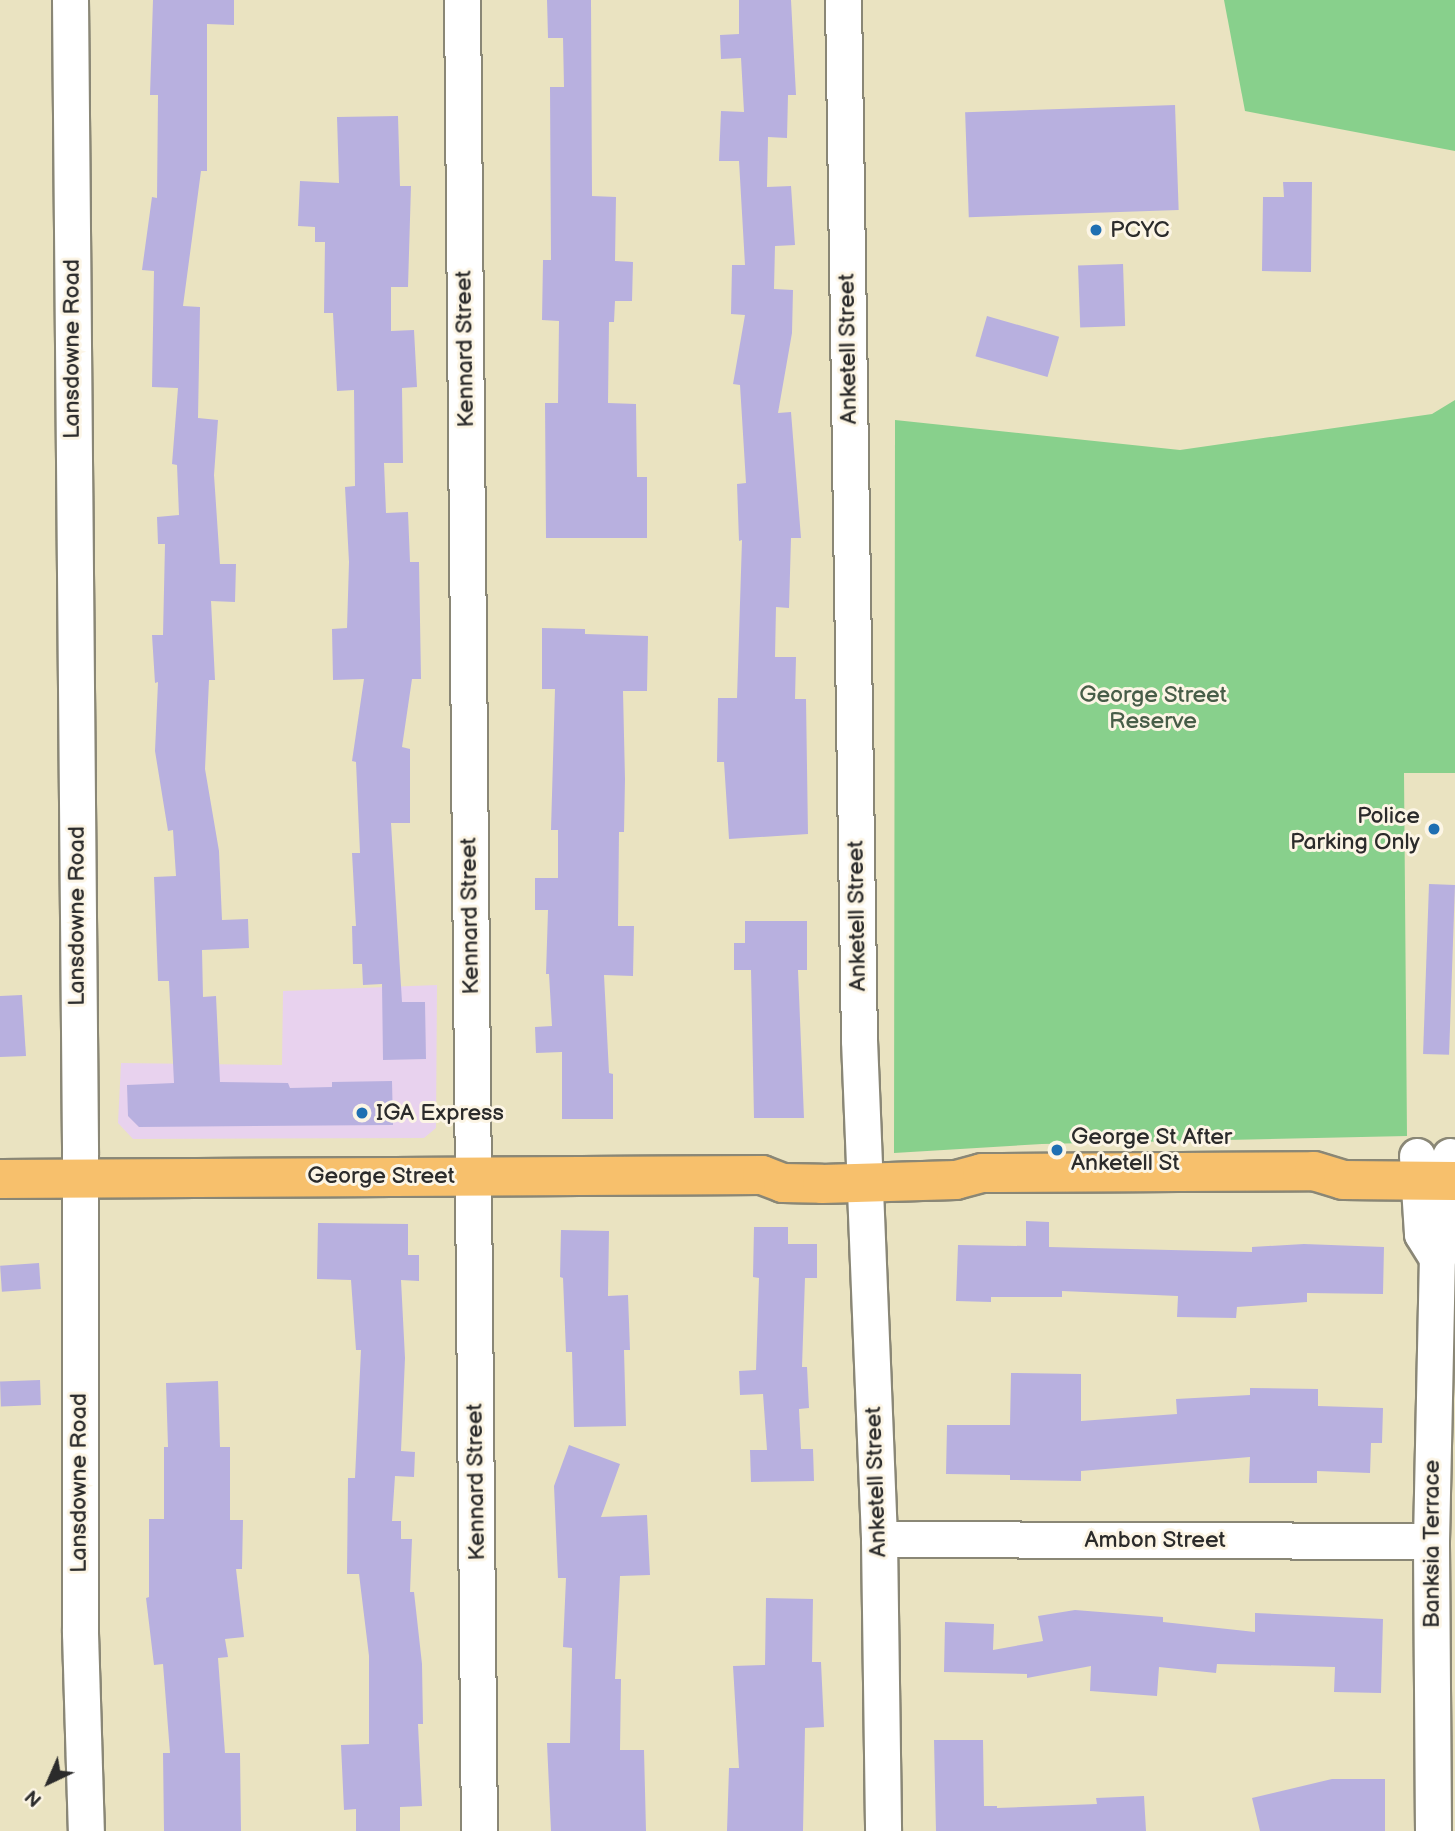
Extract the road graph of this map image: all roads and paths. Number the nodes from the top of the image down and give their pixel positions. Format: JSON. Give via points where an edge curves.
{"nodes":[{"id":1,"x":70,"y":0,"type":"edge"},
{"id":2,"x":462,"y":0,"type":"edge"},
{"id":3,"x":843,"y":0,"type":"edge"},
{"id":4,"x":1441,"y":1168,"type":"edge"},
{"id":5,"x":865,"y":1172,"type":"junction"},
{"id":6,"x":473,"y":1176,"type":"junction"},
{"id":7,"x":79,"y":1178,"type":"junction"},
{"id":8,"x":0,"y":1179,"type":"edge"},
{"id":9,"x":879,"y":1539,"type":"junction"},
{"id":10,"x":1431,"y":1541,"type":"junction"},
{"id":11,"x":86,"y":1831,"type":"edge"},
{"id":12,"x":479,"y":1831,"type":"edge"},
{"id":13,"x":883,"y":1831,"type":"edge"},
{"id":14,"x":1433,"y":1831,"type":"edge"}],
"edges":[{"from":1,"to":7,"type":"street","name":"Lansdowne Road"},
{"from":2,"to":6,"type":"street","name":"Kennard Street"},
{"from":3,"to":5,"type":"street","name":"Anketell Street","via":[[859,1052]]},
{"from":4,"to":5,"type":"main road","name":"George Street","via":[[1343,1180],[1314,1171],[982,1173],[959,1160]]},
{"from":4,"to":10,"type":"street","name":"Banksia Terrace","via":[[1448,1237],[1437,1258]]},
{"from":5,"to":6,"type":"main road","name":"George Street","via":[[782,1160],[762,1175]]},
{"from":5,"to":9,"type":"street","name":"Anketell Street"},
{"from":6,"to":7,"type":"main road","name":"George Street"},
{"from":6,"to":12,"type":"street","name":"Kennard Street"},
{"from":7,"to":8,"type":"main road","name":"George Street"},
{"from":7,"to":11,"type":"street","name":"Lansdowne Road","via":[[80,1619]]},
{"from":9,"to":10,"type":"street","name":"Ambon Street"},
{"from":9,"to":13,"type":"street","name":"Anketell Street"},
{"from":10,"to":14,"type":"street","name":"Banksia Terrace"}]}
